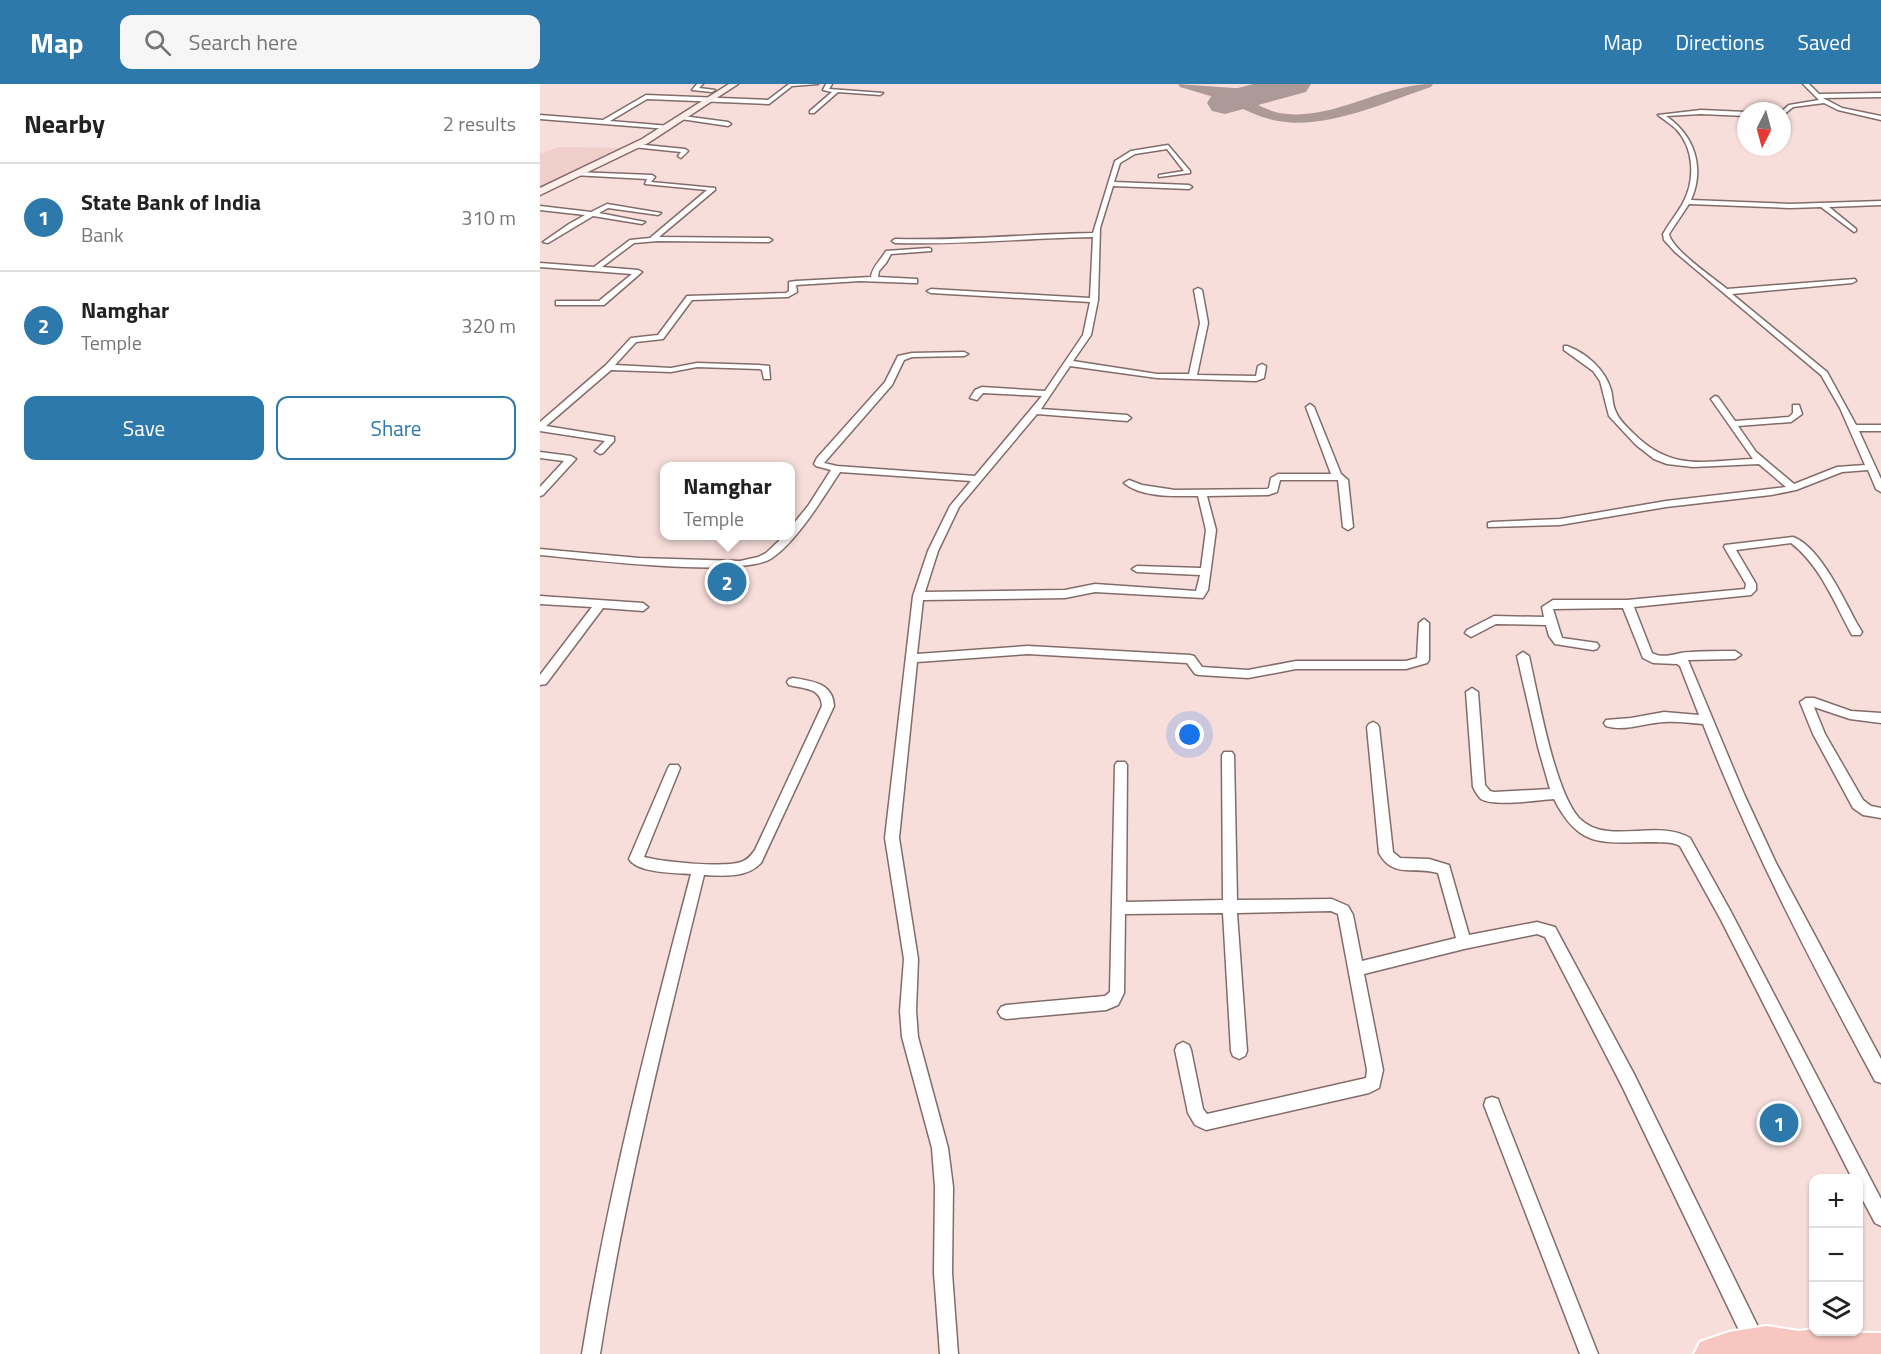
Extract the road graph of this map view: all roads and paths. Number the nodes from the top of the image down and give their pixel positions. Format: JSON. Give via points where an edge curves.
{"nodes":[{"id":1,"x":699,"y":84,"type":"edge"},
{"id":2,"x":734,"y":84,"type":"edge"},
{"id":3,"x":815,"y":84,"type":"edge"},
{"id":4,"x":829,"y":84,"type":"edge"},
{"id":5,"x":1806,"y":84,"type":"edge"},
{"id":6,"x":725,"y":91,"type":"junction"},
{"id":7,"x":836,"y":91,"type":"junction"},
{"id":8,"x":880,"y":93,"type":"dead end"},
{"id":9,"x":1881,"y":95,"type":"edge"},
{"id":10,"x":1818,"y":96,"type":"junction"},
{"id":11,"x":715,"y":99,"type":"junction"},
{"id":12,"x":1826,"y":101,"type":"junction"},
{"id":13,"x":1791,"y":106,"type":"edge"},
{"id":14,"x":812,"y":112,"type":"dead end"},
{"id":15,"x":1737,"y":114,"type":"edge"},
{"id":16,"x":540,"y":117,"type":"edge"},
{"id":17,"x":683,"y":118,"type":"junction"},
{"id":18,"x":1881,"y":118,"type":"edge"},
{"id":19,"x":602,"y":123,"type":"junction"},
{"id":20,"x":728,"y":124,"type":"dead end"},
{"id":21,"x":668,"y":127,"type":"junction"},
{"id":22,"x":635,"y":146,"type":"junction"},
{"id":23,"x":681,"y":156,"type":"dead end"},
{"id":24,"x":575,"y":174,"type":"junction"},
{"id":25,"x":1161,"y":176,"type":"dead end"},
{"id":26,"x":1111,"y":184,"type":"junction"},
{"id":27,"x":1189,"y":187,"type":"dead end"},
{"id":28,"x":540,"y":192,"type":"edge"},
{"id":29,"x":1686,"y":202,"type":"junction"},
{"id":30,"x":1881,"y":203,"type":"edge"},
{"id":31,"x":1823,"y":205,"type":"junction"},
{"id":32,"x":540,"y":208,"type":"edge"},
{"id":33,"x":658,"y":213,"type":"dead end"},
{"id":34,"x":592,"y":214,"type":"junction"},
{"id":35,"x":642,"y":222,"type":"dead end"},
{"id":36,"x":1854,"y":230,"type":"dead end"},
{"id":37,"x":1096,"y":235,"type":"junction"},
{"id":38,"x":651,"y":240,"type":"junction"},
{"id":39,"x":769,"y":240,"type":"dead end"},
{"id":40,"x":895,"y":241,"type":"dead end"},
{"id":41,"x":546,"y":242,"type":"dead end"},
{"id":42,"x":933,"y":250,"type":"dead end"},
{"id":43,"x":540,"y":265,"type":"edge"},
{"id":44,"x":597,"y":268,"type":"junction"},
{"id":45,"x":874,"y":279,"type":"junction"},
{"id":46,"x":914,"y":281,"type":"dead end"},
{"id":47,"x":1852,"y":281,"type":"dead end"},
{"id":48,"x":1198,"y":290,"type":"dead end"},
{"id":49,"x":931,"y":291,"type":"dead end"},
{"id":50,"x":1724,"y":292,"type":"junction"},
{"id":51,"x":1094,"y":300,"type":"junction"},
{"id":52,"x":559,"y":303,"type":"dead end"},
{"id":53,"x":1567,"y":348,"type":"dead end"},
{"id":54,"x":964,"y":354,"type":"dead end"},
{"id":55,"x":1067,"y":363,"type":"junction"},
{"id":56,"x":1262,"y":366,"type":"dead end"},
{"id":57,"x":609,"y":367,"type":"junction"},
{"id":58,"x":767,"y":377,"type":"dead end"},
{"id":59,"x":1192,"y":378,"type":"junction"},
{"id":60,"x":1047,"y":394,"type":"junction"},
{"id":61,"x":974,"y":398,"type":"dead end"},
{"id":62,"x":1714,"y":399,"type":"dead end"},
{"id":63,"x":1310,"y":407,"type":"dead end"},
{"id":64,"x":1796,"y":407,"type":"dead end"},
{"id":65,"x":1035,"y":411,"type":"junction"},
{"id":66,"x":1126,"y":418,"type":"dead end"},
{"id":67,"x":1732,"y":424,"type":"junction"},
{"id":68,"x":540,"y":427,"type":"edge"},
{"id":69,"x":1853,"y":428,"type":"junction"},
{"id":70,"x":1881,"y":428,"type":"edge"},
{"id":71,"x":600,"y":451,"type":"dead end"},
{"id":72,"x":540,"y":455,"type":"edge"},
{"id":73,"x":1759,"y":461,"type":"junction"},
{"id":74,"x":1871,"y":467,"type":"junction"},
{"id":75,"x":837,"y":469,"type":"junction"},
{"id":76,"x":1337,"y":477,"type":"junction"},
{"id":77,"x":977,"y":479,"type":"junction"},
{"id":78,"x":1129,"y":483,"type":"dead end"},
{"id":79,"x":1793,"y":488,"type":"junction"},
{"id":80,"x":1881,"y":489,"type":"edge"},
{"id":81,"x":540,"y":493,"type":"edge"},
{"id":82,"x":1202,"y":494,"type":"junction"},
{"id":83,"x":1492,"y":525,"type":"dead end"},
{"id":84,"x":1348,"y":527,"type":"dead end"},
{"id":85,"x":795,"y":529,"type":"edge"},
{"id":86,"x":785,"y":540,"type":"edge"},
{"id":87,"x":540,"y":552,"type":"edge"},
{"id":88,"x":1137,"y":569,"type":"dead end"},
{"id":89,"x":1205,"y":572,"type":"junction"},
{"id":90,"x":918,"y":596,"type":"junction"},
{"id":91,"x":540,"y":600,"type":"edge"},
{"id":92,"x":600,"y":604,"type":"junction"},
{"id":93,"x":1628,"y":604,"type":"junction"},
{"id":94,"x":643,"y":607,"type":"dead end"},
{"id":95,"x":1550,"y":621,"type":"junction"},
{"id":96,"x":1424,"y":623,"type":"dead end"},
{"id":97,"x":1856,"y":632,"type":"dead end"},
{"id":98,"x":1471,"y":633,"type":"dead end"},
{"id":99,"x":1593,"y":646,"type":"dead end"},
{"id":100,"x":1735,"y":655,"type":"dead end"},
{"id":101,"x":1523,"y":656,"type":"dead end"},
{"id":102,"x":913,"y":658,"type":"junction"},
{"id":103,"x":1680,"y":660,"type":"junction"},
{"id":104,"x":542,"y":681,"type":"dead end"},
{"id":105,"x":793,"y":682,"type":"dead end"},
{"id":106,"x":1472,"y":692,"type":"dead end"},
{"id":107,"x":1881,"y":718,"type":"edge"},
{"id":108,"x":1707,"y":720,"type":"junction"},
{"id":109,"x":1610,"y":723,"type":"dead end"},
{"id":110,"x":1373,"y":727,"type":"dead end"},
{"id":111,"x":1228,"y":755,"type":"dead end"},
{"id":112,"x":1120,"y":765,"type":"dead end"},
{"id":113,"x":674,"y":768,"type":"dead end"},
{"id":114,"x":1558,"y":794,"type":"junction"},
{"id":115,"x":1881,"y":813,"type":"edge"},
{"id":116,"x":699,"y":869,"type":"junction"},
{"id":117,"x":1120,"y":908,"type":"junction"},
{"id":118,"x":1230,"y":908,"type":"junction"},
{"id":119,"x":1464,"y":942,"type":"junction"},
{"id":120,"x":1356,"y":969,"type":"junction"},
{"id":121,"x":1006,"y":1012,"type":"dead end"},
{"id":122,"x":1184,"y":1050,"type":"dead end"},
{"id":123,"x":1239,"y":1051,"type":"dead end"},
{"id":124,"x":1881,"y":1075,"type":"edge"},
{"id":125,"x":1492,"y":1105,"type":"dead end"},
{"id":126,"x":1881,"y":1217,"type":"edge"},
{"id":127,"x":1755,"y":1343,"type":"junction"},
{"id":128,"x":1881,"y":1351,"type":"edge"},
{"id":129,"x":1804,"y":1352,"type":"edge"},
{"id":130,"x":591,"y":1354,"type":"edge"},
{"id":131,"x":949,"y":1354,"type":"edge"},
{"id":132,"x":1589,"y":1354,"type":"edge"},
{"id":133,"x":1712,"y":1354,"type":"edge"}],
"edges":[{"from":1,"to":6,"type":"street","via":[[694,89]]},
{"from":2,"to":6,"type":"street"},
{"from":3,"to":11,"type":"street","via":[[791,85],[769,102]]},
{"from":4,"to":7,"type":"street","via":[[826,90]]},
{"from":5,"to":10,"type":"street"},
{"from":6,"to":11,"type":"street"},
{"from":7,"to":8,"type":"street"},
{"from":7,"to":14,"type":"street"},
{"from":9,"to":10,"type":"street"},
{"from":10,"to":12,"type":"street"},
{"from":11,"to":17,"type":"street"},
{"from":11,"to":19,"type":"street","via":[[646,97]]},
{"from":12,"to":13,"type":"street"},
{"from":12,"to":18,"type":"street","via":[[1847,111]]},
{"from":15,"to":29,"type":"street","via":[[1661,115],[1680,130],[1692,155],[1695,183]]},
{"from":16,"to":19,"type":"street"},
{"from":17,"to":20,"type":"street"},
{"from":17,"to":21,"type":"street"},
{"from":19,"to":21,"type":"street"},
{"from":21,"to":22,"type":"street"},
{"from":22,"to":23,"type":"street","via":[[685,151]]},
{"from":22,"to":24,"type":"street"},
{"from":24,"to":28,"type":"street"},
{"from":24,"to":38,"type":"street","via":[[653,177],[648,183],[713,189]]},
{"from":25,"to":26,"type":"street","via":[[1188,172],[1168,147],[1122,157]]},
{"from":26,"to":27,"type":"street"},
{"from":26,"to":37,"type":"street"},
{"from":29,"to":31,"type":"street"},
{"from":29,"to":50,"type":"street","via":[[1666,234],[1667,240]]},
{"from":30,"to":31,"type":"street"},
{"from":31,"to":36,"type":"street"},
{"from":32,"to":34,"type":"street"},
{"from":33,"to":34,"type":"street","via":[[608,206]]},
{"from":34,"to":35,"type":"street"},
{"from":34,"to":41,"type":"street"},
{"from":37,"to":40,"type":"street"},
{"from":37,"to":51,"type":"street"},
{"from":38,"to":39,"type":"street"},
{"from":38,"to":44,"type":"street","via":[[626,243]]},
{"from":42,"to":45,"type":"street","via":[[888,252],[875,270]]},
{"from":43,"to":44,"type":"street"},
{"from":44,"to":52,"type":"street","via":[[638,272],[602,303]]},
{"from":45,"to":46,"type":"street"},
{"from":45,"to":57,"type":"street","via":[[795,283],[788,295],[692,297],[659,338],[634,340]]},
{"from":47,"to":50,"type":"street"},
{"from":48,"to":59,"type":"street","via":[[1204,323]]},
{"from":49,"to":51,"type":"street"},
{"from":50,"to":69,"type":"street","via":[[1820,370]]},
{"from":51,"to":55,"type":"street","via":[[1087,335]]},
{"from":53,"to":73,"type":"street","via":[[1595,369],[1604,383],[1613,416],[1657,457],[1688,463]]},
{"from":54,"to":75,"type":"street","via":[[901,358],[889,383],[819,462]]},
{"from":55,"to":59,"type":"street"},
{"from":55,"to":60,"type":"street"},
{"from":56,"to":59,"type":"street","via":[[1259,379]]},
{"from":57,"to":58,"type":"street","via":[[759,367],[766,368]]},
{"from":57,"to":68,"type":"street"},
{"from":60,"to":61,"type":"street","via":[[982,390]]},
{"from":60,"to":65,"type":"street"},
{"from":62,"to":67,"type":"street"},
{"from":63,"to":76,"type":"street"},
{"from":64,"to":67,"type":"street","via":[[1798,414],[1791,419]]},
{"from":65,"to":66,"type":"street"},
{"from":65,"to":77,"type":"street"},
{"from":67,"to":73,"type":"street"},
{"from":68,"to":71,"type":"street","via":[[611,439]]},
{"from":69,"to":70,"type":"street"},
{"from":69,"to":74,"type":"street"},
{"from":72,"to":81,"type":"street","via":[[571,459]]},
{"from":73,"to":79,"type":"street"},
{"from":74,"to":79,"type":"street","via":[[1840,469]]},
{"from":74,"to":80,"type":"street"},
{"from":75,"to":77,"type":"street"},
{"from":75,"to":85,"type":"street"},
{"from":76,"to":82,"type":"street","via":[[1278,477],[1274,490],[1268,492]]},
{"from":76,"to":84,"type":"street","via":[[1343,480]]},
{"from":77,"to":90,"type":"street","via":[[943,528]]},
{"from":78,"to":82,"type":"street","via":[[1140,489]]},
{"from":79,"to":83,"type":"street","via":[[1570,521]]},
{"from":82,"to":89,"type":"street","via":[[1211,523]]},
{"from":86,"to":87,"type":"street","via":[[761,560],[740,564],[639,561]]},
{"from":88,"to":89,"type":"street"},
{"from":89,"to":90,"type":"street","via":[[1203,590],[1195,596],[1095,588],[1065,594]]},
{"from":90,"to":102,"type":"street"},
{"from":91,"to":92,"type":"street"},
{"from":92,"to":94,"type":"street"},
{"from":92,"to":104,"type":"street"},
{"from":93,"to":95,"type":"street","via":[[1553,604],[1547,607]]},
{"from":93,"to":97,"type":"street","via":[[1747,592],[1751,584],[1729,548],[1793,540],[1820,572]]},
{"from":93,"to":103,"type":"street","via":[[1647,655],[1653,659]]},
{"from":95,"to":98,"type":"street","via":[[1499,619]]},
{"from":95,"to":99,"type":"street","via":[[1559,641]]},
{"from":96,"to":102,"type":"street","via":[[1423,660],[1406,664],[1296,665],[1248,674],[1198,671],[1190,658],[1073,652],[1019,650]]},
{"from":100,"to":103,"type":"street","via":[[1686,656]]},
{"from":101,"to":114,"type":"street"},
{"from":102,"to":131,"type":"street","via":[[892,838],[909,947],[910,1037],[940,1148]]},
{"from":103,"to":108,"type":"street"},
{"from":105,"to":116,"type":"street","via":[[825,690],[828,706],[760,853],[738,869]]},
{"from":106,"to":114,"type":"street","via":[[1482,792],[1494,797]]},
{"from":107,"to":115,"type":"street","via":[[1850,715],[1806,702],[1858,804]]},
{"from":108,"to":109,"type":"street","via":[[1664,717]]},
{"from":108,"to":124,"type":"street","via":[[1790,904]]},
{"from":110,"to":119,"type":"street","via":[[1388,859],[1444,869]]},
{"from":111,"to":118,"type":"street"},
{"from":112,"to":117,"type":"street"},
{"from":113,"to":116,"type":"street","via":[[636,859]]},
{"from":114,"to":126,"type":"street","via":[[1572,819],[1589,832],[1673,837],[1685,842]]},
{"from":116,"to":130,"type":"street","via":[[632,1132]]},
{"from":117,"to":118,"type":"street"},
{"from":117,"to":121,"type":"street","via":[[1118,986],[1113,1000]]},
{"from":118,"to":120,"type":"street","via":[[1339,907],[1346,915]]},
{"from":118,"to":123,"type":"street"},
{"from":119,"to":120,"type":"street"},
{"from":119,"to":127,"type":"street","via":[[1538,928],[1550,932],[1628,1080]]},
{"from":120,"to":122,"type":"street","via":[[1375,1070],[1369,1085],[1206,1122],[1196,1113]]},
{"from":125,"to":132,"type":"street"},
{"from":127,"to":129,"type":"highway","via":[[1768,1342]]},
{"from":127,"to":133,"type":"highway"},
{"from":128,"to":129,"type":"highway"}]}
